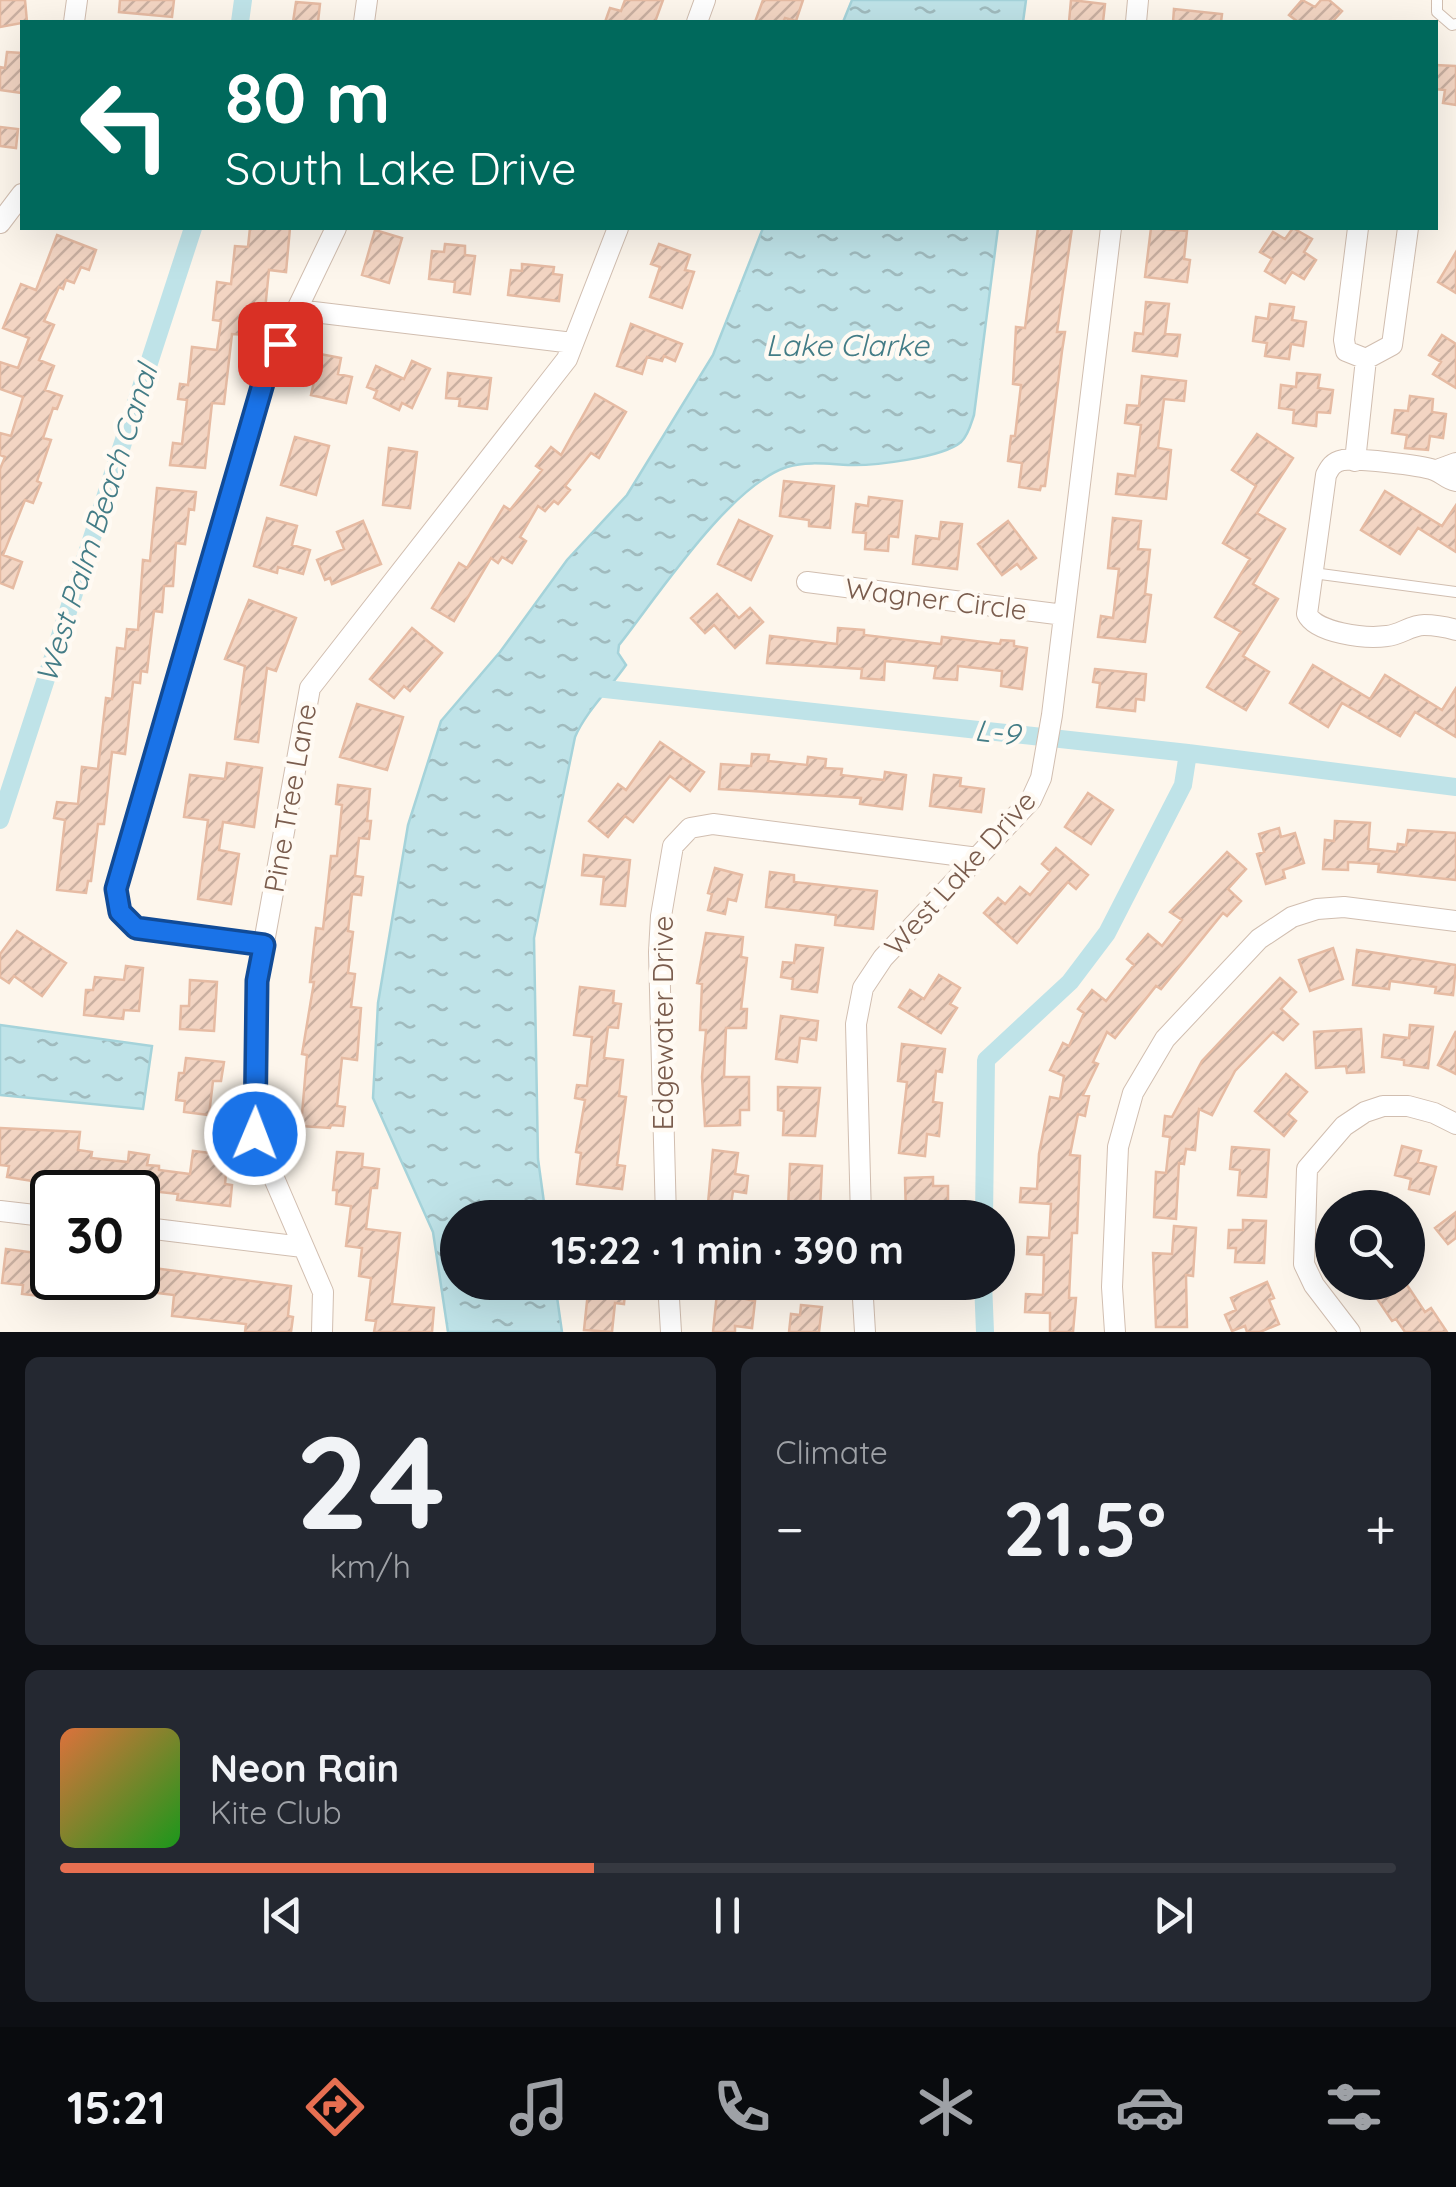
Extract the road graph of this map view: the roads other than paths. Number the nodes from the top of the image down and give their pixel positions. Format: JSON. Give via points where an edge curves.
{"nodes":[{"id":1,"x":1438,"y":0,"type":"edge"},
{"id":2,"x":1456,"y":24,"type":"edge"},
{"id":3,"x":20,"y":197,"type":"edge"},
{"id":4,"x":0,"y":223,"type":"edge"},
{"id":5,"x":335,"y":230,"type":"edge"},
{"id":6,"x":617,"y":230,"type":"edge"},
{"id":7,"x":1111,"y":230,"type":"edge"},
{"id":8,"x":1358,"y":230,"type":"edge"},
{"id":9,"x":1408,"y":230,"type":"edge"},
{"id":10,"x":297,"y":310,"type":"junction"},
{"id":11,"x":573,"y":343,"type":"junction"},
{"id":12,"x":1366,"y":358,"type":"junction"},
{"id":13,"x":1354,"y":461,"type":"junction"},
{"id":14,"x":1446,"y":467,"type":"edge"},
{"id":15,"x":1456,"y":481,"type":"edge"},
{"id":16,"x":1312,"y":573,"type":"junction"},
{"id":17,"x":807,"y":582,"type":"dead end"},
{"id":18,"x":1456,"y":592,"type":"edge"},
{"id":19,"x":1064,"y":616,"type":"junction"},
{"id":20,"x":1456,"y":630,"type":"edge"},
{"id":21,"x":978,"y":858,"type":"junction"},
{"id":22,"x":1456,"y":921,"type":"edge"},
{"id":23,"x":264,"y":945,"type":"junction"},
{"id":24,"x":1456,"y":1124,"type":"edge"},
{"id":25,"x":665,"y":1200,"type":"edge"},
{"id":26,"x":861,"y":1200,"type":"edge"},
{"id":27,"x":0,"y":1211,"type":"edge"},
{"id":28,"x":30,"y":1214,"type":"edge"},
{"id":29,"x":160,"y":1230,"type":"edge"},
{"id":30,"x":303,"y":1247,"type":"junction"},
{"id":31,"x":669,"y":1300,"type":"edge"},
{"id":32,"x":863,"y":1300,"type":"edge"},
{"id":33,"x":322,"y":1332,"type":"edge"},
{"id":34,"x":671,"y":1332,"type":"edge"},
{"id":35,"x":864,"y":1332,"type":"edge"},
{"id":36,"x":1115,"y":1332,"type":"edge"},
{"id":37,"x":1350,"y":1332,"type":"edge"}],
"edges":[{"from":1,"to":2,"type":"lane","via":[[1436,12]]},
{"from":3,"to":4,"type":"street"},
{"from":5,"to":10,"type":"street"},
{"from":6,"to":11,"type":"street","name":"Pine Tree Lane"},
{"from":7,"to":19,"type":"street","name":"West Lake Drive"},
{"from":8,"to":12,"type":"street","via":[[1344,340],[1346,351]]},
{"from":9,"to":12,"type":"street","via":[[1392,345]]},
{"from":10,"to":11,"type":"street"},
{"from":10,"to":23,"type":"street","via":[[264,380],[116,889],[120,912],[136,928]]},
{"from":11,"to":23,"type":"street","name":"Pine Tree Lane","via":[[310,688]]},
{"from":12,"to":13,"type":"street"},
{"from":13,"to":14,"type":"street"},
{"from":13,"to":16,"type":"street","via":[[1340,460],[1326,476]]},
{"from":14,"to":15,"type":"street","via":[[1448,480]]},
{"from":16,"to":18,"type":"lane"},
{"from":16,"to":20,"type":"street","via":[[1307,614],[1322,629],[1378,637],[1422,625]]},
{"from":17,"to":19,"type":"street","name":"Wagner Circle"},
{"from":19,"to":21,"type":"street","name":"West Lake Drive","via":[[1041,778],[1031,800]]},
{"from":21,"to":25,"type":"street","name":"Edgewater Drive","via":[[713,824],[680,836],[669,857],[658,952]]},
{"from":21,"to":26,"type":"street","name":"West Lake Drive","via":[[883,958],[859,1000]]},
{"from":22,"to":36,"type":"street","via":[[1344,907],[1292,917],[1259,939],[1165,1039],[1133,1093],[1118,1147]]},
{"from":23,"to":30,"type":"street","name":"Pine Tree Lane","via":[[257,981],[255,1134]]},
{"from":24,"to":37,"type":"street","via":[[1408,1106],[1383,1106],[1344,1126],[1307,1169],[1304,1264]]},
{"from":27,"to":28,"type":"street"},
{"from":29,"to":30,"type":"street"},
{"from":30,"to":33,"type":"street","name":"Pine Tree Lane","via":[[323,1292]]},
{"from":31,"to":34,"type":"street"},
{"from":32,"to":35,"type":"street"}]}
